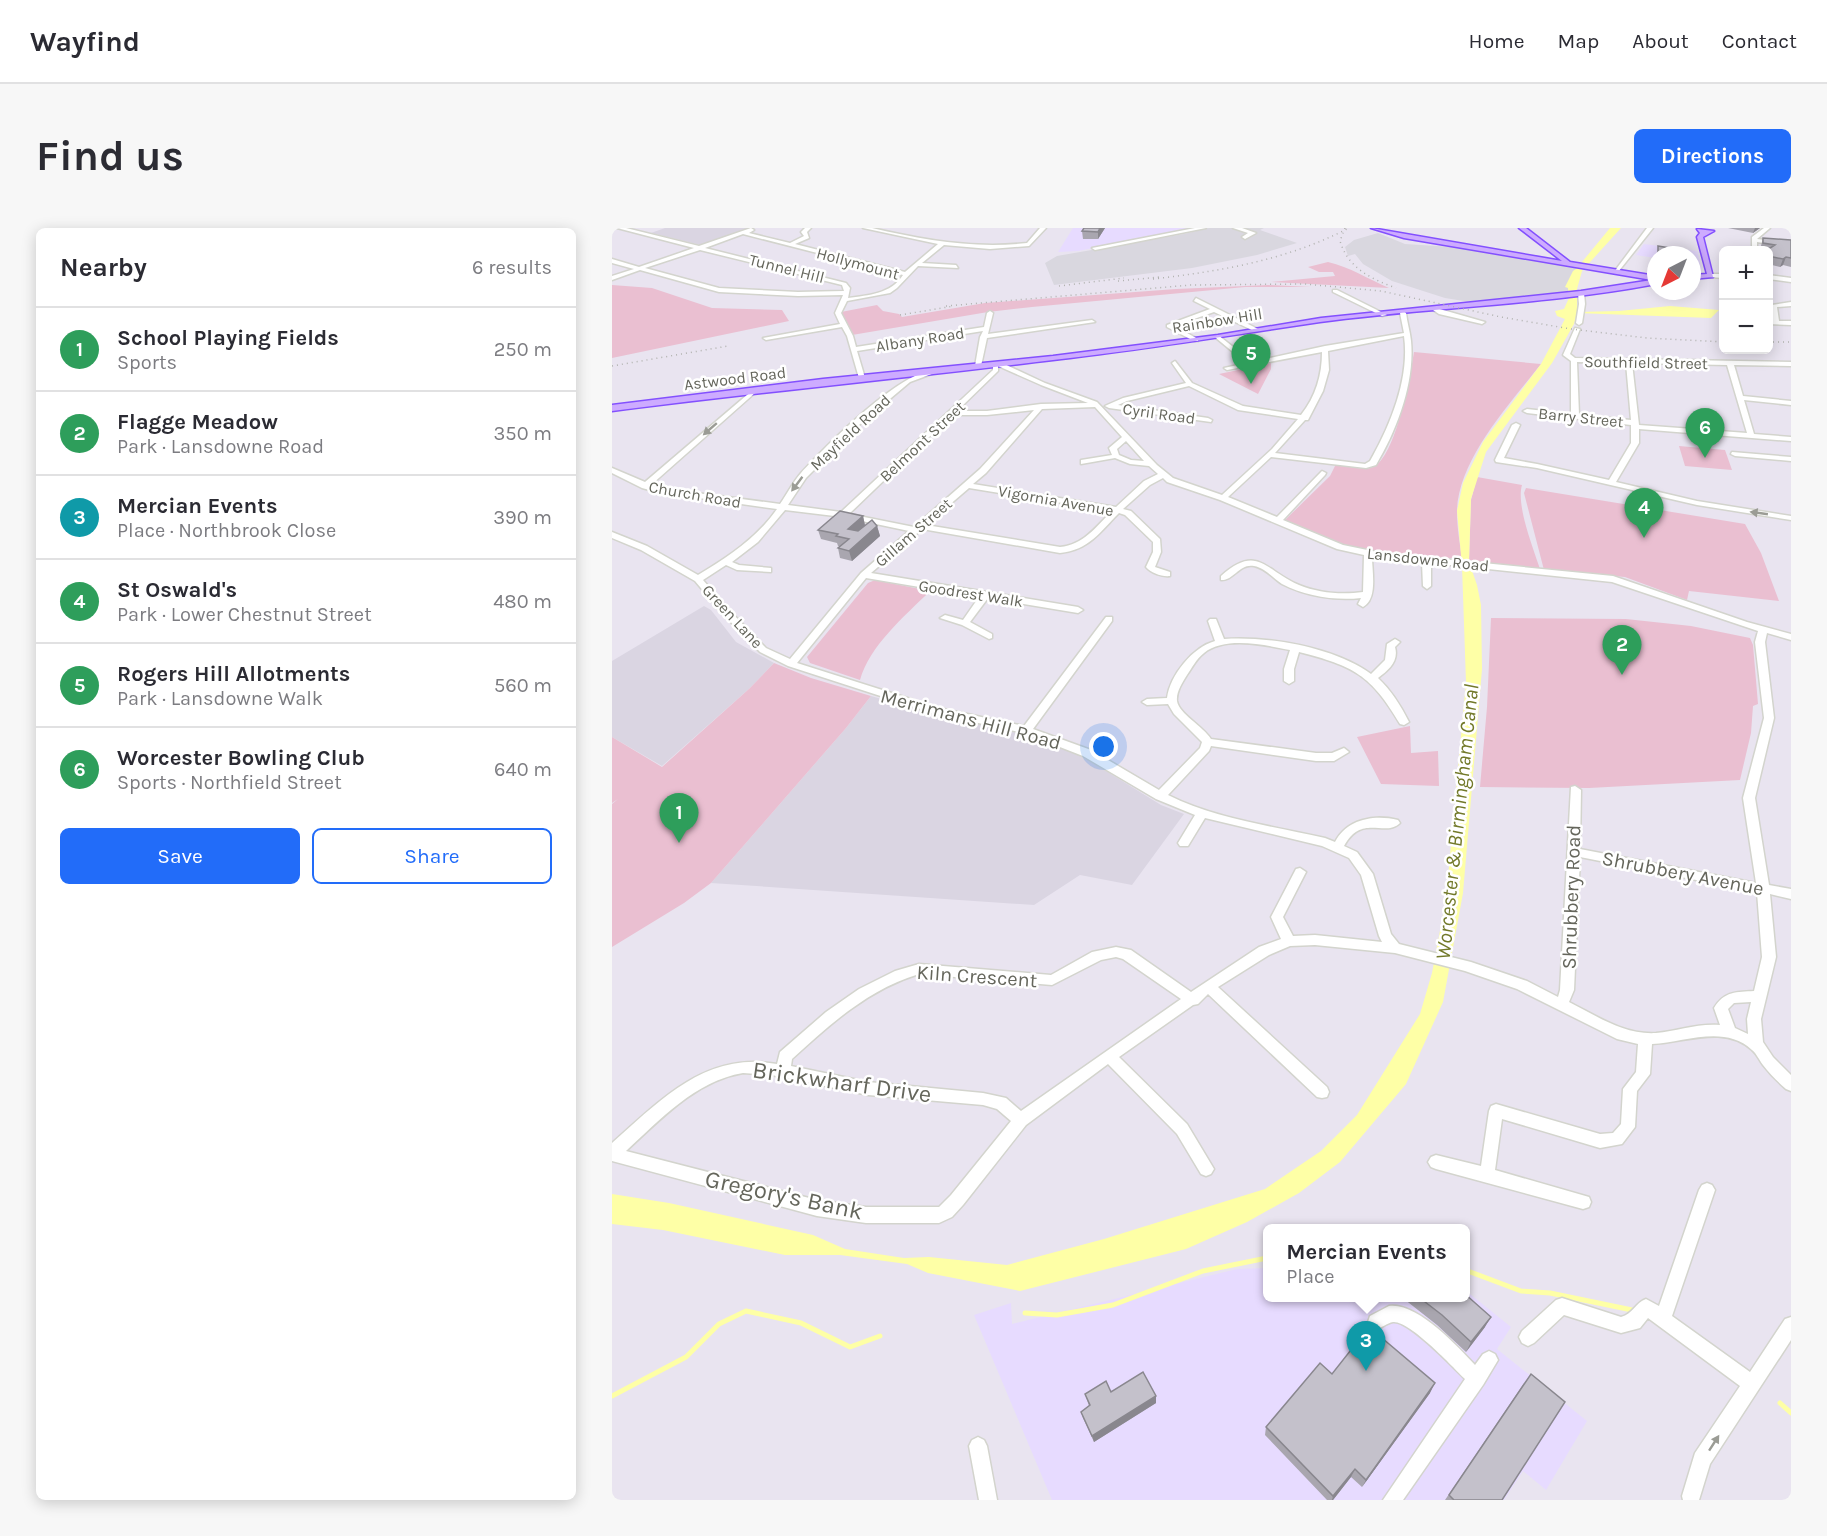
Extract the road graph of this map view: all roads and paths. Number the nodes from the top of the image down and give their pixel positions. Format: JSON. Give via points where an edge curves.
{"nodes":[{"id":1,"x":620,"y":228,"type":"edge"},
{"id":2,"x":755,"y":228,"type":"edge"},
{"id":3,"x":808,"y":228,"type":"edge"},
{"id":4,"x":866,"y":228,"type":"edge"},
{"id":5,"x":1043,"y":228,"type":"edge"},
{"id":6,"x":1203,"y":228,"type":"edge"},
{"id":7,"x":1236,"y":228,"type":"edge"},
{"id":8,"x":1374,"y":228,"type":"edge"},
{"id":9,"x":1522,"y":228,"type":"edge"},
{"id":10,"x":1650,"y":228,"type":"edge"},
{"id":11,"x":1767,"y":228,"type":"edge"},
{"id":12,"x":1705,"y":230,"type":"edge"},
{"id":13,"x":744,"y":233,"type":"junction"},
{"id":14,"x":1245,"y":237,"type":"dead end"},
{"id":15,"x":1754,"y":240,"type":"junction"},
{"id":16,"x":944,"y":243,"type":"junction"},
{"id":17,"x":789,"y":245,"type":"junction"},
{"id":18,"x":1791,"y":245,"type":"edge"},
{"id":19,"x":1754,"y":246,"type":"edge"},
{"id":20,"x":701,"y":247,"type":"junction"},
{"id":21,"x":1095,"y":248,"type":"dead end"},
{"id":22,"x":612,"y":261,"type":"edge"},
{"id":23,"x":1574,"y":264,"type":"junction"},
{"id":24,"x":919,"y":265,"type":"junction"},
{"id":25,"x":956,"y":267,"type":"dead end"},
{"id":26,"x":639,"y":269,"type":"junction"},
{"id":27,"x":1616,"y":271,"type":"junction"},
{"id":28,"x":1710,"y":272,"type":"junction"},
{"id":29,"x":906,"y":274,"type":"junction"},
{"id":30,"x":1701,"y":274,"type":"edge"},
{"id":31,"x":1719,"y":275,"type":"edge"},
{"id":32,"x":1647,"y":277,"type":"edge"},
{"id":33,"x":612,"y":278,"type":"edge"},
{"id":34,"x":1773,"y":278,"type":"edge"},
{"id":35,"x":1791,"y":280,"type":"edge"},
{"id":36,"x":1647,"y":283,"type":"edge"},
{"id":37,"x":1335,"y":291,"type":"dead end"},
{"id":38,"x":1579,"y":293,"type":"junction"},
{"id":39,"x":845,"y":297,"type":"junction"},
{"id":40,"x":1196,"y":300,"type":"dead end"},
{"id":41,"x":1791,"y":304,"type":"edge"},
{"id":42,"x":1213,"y":310,"type":"junction"},
{"id":43,"x":1436,"y":310,"type":"junction"},
{"id":44,"x":990,"y":313,"type":"dead end"},
{"id":45,"x":1403,"y":313,"type":"junction"},
{"id":46,"x":1773,"y":314,"type":"edge"},
{"id":47,"x":1384,"y":315,"type":"junction"},
{"id":48,"x":1092,"y":322,"type":"dead end"},
{"id":49,"x":1482,"y":322,"type":"dead end"},
{"id":50,"x":1773,"y":322,"type":"edge"},
{"id":51,"x":1791,"y":323,"type":"edge"},
{"id":52,"x":843,"y":325,"type":"junction"},
{"id":53,"x":1256,"y":330,"type":"junction"},
{"id":54,"x":984,"y":333,"type":"junction"},
{"id":55,"x":1406,"y":334,"type":"junction"},
{"id":56,"x":1218,"y":337,"type":"junction"},
{"id":57,"x":766,"y":338,"type":"dead end"},
{"id":58,"x":1196,"y":340,"type":"junction"},
{"id":59,"x":1325,"y":348,"type":"junction"},
{"id":60,"x":855,"y":349,"type":"junction"},
{"id":61,"x":1235,"y":351,"type":"dead end"},
{"id":62,"x":1574,"y":360,"type":"junction"},
{"id":63,"x":1629,"y":361,"type":"junction"},
{"id":64,"x":1175,"y":363,"type":"dead end"},
{"id":65,"x":1730,"y":363,"type":"junction"},
{"id":66,"x":997,"y":364,"type":"junction"},
{"id":67,"x":1791,"y":364,"type":"edge"},
{"id":68,"x":978,"y":366,"type":"junction"},
{"id":69,"x":1227,"y":368,"type":"dead end"},
{"id":70,"x":939,"y":370,"type":"junction"},
{"id":71,"x":862,"y":378,"type":"junction"},
{"id":72,"x":1190,"y":384,"type":"junction"},
{"id":73,"x":754,"y":391,"type":"junction"},
{"id":74,"x":1741,"y":398,"type":"junction"},
{"id":75,"x":1791,"y":403,"type":"edge"},
{"id":76,"x":1041,"y":406,"type":"junction"},
{"id":77,"x":1103,"y":406,"type":"junction"},
{"id":78,"x":612,"y":408,"type":"edge"},
{"id":79,"x":1527,"y":411,"type":"dead end"},
{"id":80,"x":951,"y":413,"type":"junction"},
{"id":81,"x":1575,"y":417,"type":"junction"},
{"id":82,"x":1305,"y":418,"type":"junction"},
{"id":83,"x":1208,"y":420,"type":"dead end"},
{"id":84,"x":1516,"y":425,"type":"dead end"},
{"id":85,"x":1635,"y":425,"type":"junction"},
{"id":86,"x":1752,"y":436,"type":"junction"},
{"id":87,"x":1127,"y":437,"type":"junction"},
{"id":88,"x":1791,"y":439,"type":"edge"},
{"id":89,"x":1735,"y":454,"type":"dead end"},
{"id":90,"x":1270,"y":455,"type":"junction"},
{"id":91,"x":1116,"y":456,"type":"junction"},
{"id":92,"x":1791,"y":459,"type":"edge"},
{"id":93,"x":1084,"y":462,"type":"dead end"},
{"id":94,"x":1151,"y":464,"type":"junction"},
{"id":95,"x":612,"y":470,"type":"edge"},
{"id":96,"x":1322,"y":473,"type":"dead end"},
{"id":97,"x":1162,"y":475,"type":"junction"},
{"id":98,"x":1611,"y":483,"type":"junction"},
{"id":99,"x":968,"y":484,"type":"junction"},
{"id":100,"x":645,"y":486,"type":"junction"},
{"id":101,"x":1223,"y":498,"type":"junction"},
{"id":102,"x":781,"y":506,"type":"junction"},
{"id":103,"x":1118,"y":509,"type":"junction"},
{"id":104,"x":843,"y":515,"type":"junction"},
{"id":105,"x":1791,"y":518,"type":"edge"},
{"id":106,"x":1277,"y":522,"type":"junction"},
{"id":107,"x":917,"y":528,"type":"junction"},
{"id":108,"x":612,"y":535,"type":"edge"},
{"id":109,"x":1368,"y":554,"type":"junction"},
{"id":110,"x":1426,"y":560,"type":"junction"},
{"id":111,"x":726,"y":562,"type":"junction"},
{"id":112,"x":768,"y":570,"type":"dead end"},
{"id":113,"x":1167,"y":574,"type":"dead end"},
{"id":114,"x":864,"y":575,"type":"junction"},
{"id":115,"x":1224,"y":578,"type":"dead end"},
{"id":116,"x":698,"y":579,"type":"junction"},
{"id":117,"x":1427,"y":586,"type":"dead end"},
{"id":118,"x":985,"y":595,"type":"junction"},
{"id":119,"x":1078,"y":610,"type":"dead end"},
{"id":120,"x":945,"y":618,"type":"dead end"},
{"id":121,"x":1109,"y":619,"type":"dead end"},
{"id":122,"x":1213,"y":621,"type":"dead end"},
{"id":123,"x":965,"y":623,"type":"junction"},
{"id":124,"x":1763,"y":630,"type":"junction"},
{"id":125,"x":989,"y":636,"type":"dead end"},
{"id":126,"x":1791,"y":637,"type":"edge"},
{"id":127,"x":1220,"y":642,"type":"junction"},
{"id":128,"x":1395,"y":642,"type":"dead end"},
{"id":129,"x":1295,"y":648,"type":"junction"},
{"id":130,"x":791,"y":664,"type":"junction"},
{"id":131,"x":1371,"y":678,"type":"junction"},
{"id":132,"x":1289,"y":681,"type":"dead end"},
{"id":133,"x":1172,"y":701,"type":"junction"},
{"id":134,"x":1147,"y":702,"type":"dead end"},
{"id":135,"x":1404,"y":722,"type":"dead end"},
{"id":136,"x":1027,"y":730,"type":"junction"},
{"id":137,"x":1207,"y":742,"type":"junction"},
{"id":138,"x":1344,"y":752,"type":"dead end"},
{"id":139,"x":1575,"y":790,"type":"dead end"},
{"id":140,"x":1160,"y":796,"type":"junction"},
{"id":141,"x":1202,"y":813,"type":"junction"},
{"id":142,"x":1394,"y":823,"type":"dead end"},
{"id":143,"x":1184,"y":843,"type":"dead end"},
{"id":144,"x":1338,"y":847,"type":"junction"},
{"id":145,"x":1574,"y":852,"type":"junction"},
{"id":146,"x":1300,"y":872,"type":"dead end"},
{"id":147,"x":1763,"y":889,"type":"junction"},
{"id":148,"x":1791,"y":894,"type":"edge"},
{"id":149,"x":1289,"y":940,"type":"junction"},
{"id":150,"x":1395,"y":948,"type":"junction"},
{"id":151,"x":1210,"y":988,"type":"junction"},
{"id":152,"x":1760,"y":996,"type":"junction"},
{"id":153,"x":1193,"y":1000,"type":"junction"},
{"id":154,"x":1562,"y":1004,"type":"junction"},
{"id":155,"x":1729,"y":1032,"type":"junction"},
{"id":156,"x":1645,"y":1041,"type":"junction"},
{"id":157,"x":1756,"y":1044,"type":"junction"},
{"id":158,"x":1108,"y":1056,"type":"junction"},
{"id":159,"x":784,"y":1073,"type":"junction"},
{"id":160,"x":1791,"y":1085,"type":"edge"},
{"id":161,"x":1322,"y":1092,"type":"dead end"},
{"id":162,"x":1021,"y":1120,"type":"junction"},
{"id":163,"x":612,"y":1154,"type":"edge"},
{"id":164,"x":1436,"y":1162,"type":"dead end"},
{"id":165,"x":1206,"y":1169,"type":"dead end"},
{"id":166,"x":1487,"y":1175,"type":"junction"},
{"id":167,"x":1707,"y":1190,"type":"dead end"},
{"id":168,"x":1583,"y":1202,"type":"dead end"},
{"id":169,"x":1663,"y":1319,"type":"junction"},
{"id":170,"x":1376,"y":1322,"type":"dead end"},
{"id":171,"x":1791,"y":1325,"type":"edge"},
{"id":172,"x":1528,"y":1337,"type":"dead end"},
{"id":173,"x":1489,"y":1360,"type":"dead end"},
{"id":174,"x":1477,"y":1379,"type":"junction"},
{"id":175,"x":1753,"y":1385,"type":"junction"},
{"id":176,"x":978,"y":1446,"type":"dead end"},
{"id":177,"x":1693,"y":1499,"type":"edge"},
{"id":178,"x":988,"y":1500,"type":"edge"},
{"id":179,"x":1392,"y":1500,"type":"edge"}],
"edges":[{"from":1,"to":20,"type":"street"},
{"from":2,"to":13,"type":"street"},
{"from":3,"to":17,"type":"street","via":[[803,241]]},
{"from":4,"to":16,"type":"street"},
{"from":5,"to":16,"type":"street","via":[[1034,241],[1015,247]]},
{"from":6,"to":21,"type":"street"},
{"from":7,"to":14,"type":"street","via":[[1253,233]]},
{"from":8,"to":23,"type":"main road"},
{"from":9,"to":23,"type":"main road"},
{"from":10,"to":27,"type":"street"},
{"from":11,"to":15,"type":"street"},
{"from":12,"to":28,"type":"main road","via":[[1700,237]]},
{"from":13,"to":17,"type":"street","name":"Hollymount"},
{"from":13,"to":20,"type":"street"},
{"from":15,"to":18,"type":"street"},
{"from":15,"to":19,"type":"street"},
{"from":16,"to":24,"type":"street"},
{"from":17,"to":29,"type":"street","name":"Hollymount"},
{"from":20,"to":26,"type":"street"},
{"from":20,"to":39,"type":"street","name":"Tunnel Hill","via":[[844,284]]},
{"from":22,"to":26,"type":"street","name":"Hollymount"},
{"from":23,"to":27,"type":"main road"},
{"from":24,"to":25,"type":"street"},
{"from":24,"to":29,"type":"street"},
{"from":26,"to":33,"type":"street"},
{"from":26,"to":39,"type":"street","name":"Hollymount","via":[[719,290]]},
{"from":27,"to":32,"type":"main road"},
{"from":28,"to":30,"type":"main road"},
{"from":28,"to":31,"type":"street"},
{"from":29,"to":39,"type":"street","name":"Hollymount","via":[[902,284],[888,292]]},
{"from":34,"to":35,"type":"street"},
{"from":36,"to":38,"type":"main road","name":"Rainbow Hill"},
{"from":37,"to":47,"type":"street"},
{"from":38,"to":43,"type":"main road","name":"Rainbow Hill"},
{"from":38,"to":62,"type":"street","via":[[1583,300],[1578,326],[1566,355]]},
{"from":39,"to":52,"type":"street","name":"Tunnel Hill","via":[[838,313]]},
{"from":40,"to":42,"type":"street"},
{"from":41,"to":46,"type":"street","via":[[1774,306]]},
{"from":42,"to":53,"type":"street"},
{"from":42,"to":58,"type":"street","via":[[1169,326]]},
{"from":43,"to":45,"type":"main road","name":"Rainbow Hill"},
{"from":43,"to":49,"type":"street"},
{"from":44,"to":54,"type":"street"},
{"from":45,"to":47,"type":"main road","name":"Rainbow Hill"},
{"from":45,"to":55,"type":"street"},
{"from":47,"to":53,"type":"main road","name":"Rainbow Hill"},
{"from":48,"to":54,"type":"street","name":"Albany Road"},
{"from":50,"to":51,"type":"street"},
{"from":52,"to":57,"type":"street"},
{"from":52,"to":60,"type":"street"},
{"from":53,"to":56,"type":"main road","name":"Rainbow Hill"},
{"from":54,"to":60,"type":"street","name":"Albany Road"},
{"from":54,"to":68,"type":"street"},
{"from":55,"to":59,"type":"street"},
{"from":55,"to":90,"type":"street","via":[[1405,379],[1392,426],[1373,463],[1366,466]]},
{"from":56,"to":58,"type":"main road","name":"Rainbow Hill"},
{"from":56,"to":61,"type":"street"},
{"from":58,"to":66,"type":"main road","name":"Rainbow Hill"},
{"from":59,"to":69,"type":"street"},
{"from":59,"to":82,"type":"street","via":[[1325,376]]},
{"from":60,"to":71,"type":"street"},
{"from":62,"to":63,"type":"street","name":"Southfield Street"},
{"from":62,"to":81,"type":"street"},
{"from":63,"to":65,"type":"street","name":"Southfield Street"},
{"from":63,"to":85,"type":"street"},
{"from":64,"to":72,"type":"street"},
{"from":65,"to":67,"type":"street","name":"Southfield Street"},
{"from":65,"to":74,"type":"street"},
{"from":66,"to":68,"type":"main road","name":"Rainbow Hill"},
{"from":66,"to":77,"type":"street","name":"Lansdowne Road"},
{"from":66,"to":80,"type":"street","name":"Belmont Street","via":[[996,370]]},
{"from":68,"to":70,"type":"main road","name":"Rainbow Hill"},
{"from":70,"to":71,"type":"main road","name":"Rainbow Hill"},
{"from":70,"to":102,"type":"street","name":"Mayfield Road","one_way":true,"via":[[908,381],[856,423],[803,476]]},
{"from":71,"to":73,"type":"main road","name":"Astwood Road"},
{"from":72,"to":77,"type":"street"},
{"from":72,"to":82,"type":"street","via":[[1241,408]]},
{"from":73,"to":78,"type":"main road","name":"Astwood Road"},
{"from":73,"to":100,"type":"street","one_way":true},
{"from":74,"to":75,"type":"street"},
{"from":74,"to":86,"type":"street"},
{"from":76,"to":77,"type":"street"},
{"from":76,"to":80,"type":"street"},
{"from":76,"to":99,"type":"street","name":"Gillam Street"},
{"from":77,"to":83,"type":"street","name":"Cyril Road"},
{"from":77,"to":87,"type":"street","name":"Lansdowne Road"},
{"from":79,"to":81,"type":"street","name":"Barry Street"},
{"from":80,"to":104,"type":"street","name":"Belmont Street"},
{"from":81,"to":85,"type":"street","name":"Barry Street"},
{"from":82,"to":90,"type":"street"},
{"from":84,"to":98,"type":"street","via":[[1499,460]]},
{"from":85,"to":86,"type":"street","name":"Barry Street"},
{"from":85,"to":98,"type":"street","via":[[1635,443]]},
{"from":86,"to":88,"type":"street","name":"Barry Street"},
{"from":87,"to":91,"type":"street","via":[[1113,448]]},
{"from":87,"to":94,"type":"street","name":"Lansdowne Road"},
{"from":89,"to":92,"type":"street"},
{"from":90,"to":101,"type":"street"},
{"from":91,"to":93,"type":"street"},
{"from":91,"to":94,"type":"street"},
{"from":94,"to":97,"type":"street","name":"Lansdowne Road"},
{"from":95,"to":100,"type":"street","name":"Church Road"},
{"from":96,"to":106,"type":"street"},
{"from":97,"to":101,"type":"street","name":"Lansdowne Road"},
{"from":97,"to":103,"type":"street","name":"Church Road"},
{"from":105,"to":98,"type":"street","one_way":true,"via":[[1697,503]]},
{"from":99,"to":103,"type":"street","name":"Vigornia Avenue"},
{"from":99,"to":107,"type":"street","name":"Gillam Street"},
{"from":100,"to":102,"type":"street","name":"Church Road","via":[[685,495]]},
{"from":101,"to":106,"type":"street","name":"Lansdowne Road"},
{"from":102,"to":104,"type":"street","name":"Church Road"},
{"from":102,"to":111,"type":"street","name":"Mayfield Road","via":[[754,540]]},
{"from":103,"to":107,"type":"street","name":"Church Road","via":[[1086,542],[1060,550]]},
{"from":103,"to":113,"type":"street","name":"Vigornia Avenue","via":[[1153,535],[1158,547],[1150,567]]},
{"from":104,"to":107,"type":"street","name":"Church Road"},
{"from":106,"to":109,"type":"street","name":"Lansdowne Road"},
{"from":107,"to":114,"type":"street","name":"Gillam Street"},
{"from":108,"to":116,"type":"street","name":"Green Lane","via":[[644,548]]},
{"from":109,"to":110,"type":"street","name":"Lansdowne Road"},
{"from":109,"to":115,"type":"street","via":[[1368,592],[1364,600],[1303,589],[1250,563],[1237,563]]},
{"from":110,"to":117,"type":"street"},
{"from":110,"to":124,"type":"street","name":"Lansdowne Road","via":[[1613,579]]},
{"from":111,"to":112,"type":"street"},
{"from":111,"to":116,"type":"street","name":"Mayfield Road"},
{"from":114,"to":118,"type":"street","name":"Goodrest Walk"},
{"from":114,"to":130,"type":"street","name":"Gillam Street"},
{"from":116,"to":130,"type":"street","name":"Green Lane","via":[[763,650]]},
{"from":118,"to":119,"type":"street","name":"Goodrest Walk"},
{"from":118,"to":123,"type":"street"},
{"from":120,"to":123,"type":"street"},
{"from":121,"to":136,"type":"street"},
{"from":122,"to":127,"type":"street"},
{"from":123,"to":125,"type":"street"},
{"from":124,"to":126,"type":"street","name":"Lansdowne Road"},
{"from":124,"to":147,"type":"street","via":[[1760,642],[1769,718],[1749,798]]},
{"from":127,"to":129,"type":"street","via":[[1258,642]]},
{"from":127,"to":133,"type":"street","via":[[1199,652],[1191,661],[1174,686]]},
{"from":128,"to":131,"type":"street","via":[[1390,646],[1390,660],[1385,668]]},
{"from":129,"to":131,"type":"street","via":[[1346,663]]},
{"from":129,"to":132,"type":"street"},
{"from":130,"to":136,"type":"street","name":"Merrimans Hill Road","via":[[937,711]]},
{"from":131,"to":135,"type":"street"},
{"from":133,"to":134,"type":"street"},
{"from":133,"to":137,"type":"street"},
{"from":136,"to":140,"type":"street","name":"Merrimans Hill Road","via":[[1087,753]]},
{"from":137,"to":138,"type":"street","via":[[1316,757],[1334,757]]},
{"from":137,"to":140,"type":"street","via":[[1205,749]]},
{"from":139,"to":145,"type":"street","name":"Shrubbery Road"},
{"from":140,"to":141,"type":"street","name":"Merrimans Hill Road"},
{"from":141,"to":143,"type":"street"},
{"from":141,"to":144,"type":"street","name":"Merrimans Hill Road"},
{"from":142,"to":144,"type":"street","via":[[1355,825],[1348,829]]},
{"from":144,"to":150,"type":"street","name":"Merrimans Hill Road","via":[[1353,855],[1367,874],[1385,936]]},
{"from":145,"to":147,"type":"street","name":"Shrubbery Avenue"},
{"from":145,"to":154,"type":"street","name":"Shrubbery Road","via":[[1567,990]]},
{"from":146,"to":149,"type":"street","via":[[1278,917]]},
{"from":147,"to":148,"type":"street","name":"Shrubbery Avenue"},
{"from":147,"to":152,"type":"street","via":[[1770,957]]},
{"from":149,"to":150,"type":"street","name":"Gregory's Bank"},
{"from":149,"to":151,"type":"street","name":"Gregory's Bank","via":[[1264,951]]},
{"from":150,"to":154,"type":"street","name":"Gregory's Bank","via":[[1501,977]]},
{"from":151,"to":153,"type":"street","name":"Gregory's Bank"},
{"from":151,"to":161,"type":"street"},
{"from":152,"to":155,"type":"street","via":[[1731,998],[1721,1008]]},
{"from":152,"to":157,"type":"street","via":[[1754,1019]]},
{"from":153,"to":158,"type":"street","name":"Gregory's Bank"},
{"from":153,"to":159,"type":"street","name":"Kiln Crescent","via":[[1126,954],[1115,951],[1100,954],[1052,980],[920,969],[900,973],[819,1025],[784,1056]]},
{"from":154,"to":156,"type":"street","name":"Gregory's Bank","via":[[1622,1035]]},
{"from":155,"to":156,"type":"street","via":[[1695,1030]]},
{"from":155,"to":157,"type":"street"},
{"from":156,"to":166,"type":"street","via":[[1643,1074],[1630,1089],[1628,1127],[1617,1139],[1600,1140],[1496,1111]]},
{"from":157,"to":160,"type":"street"},
{"from":158,"to":162,"type":"street","name":"Gregory's Bank"},
{"from":158,"to":165,"type":"street","via":[[1182,1130]]},
{"from":159,"to":162,"type":"street","name":"Brickwharf Drive","via":[[852,1086],[983,1099],[1001,1103]]},
{"from":159,"to":163,"type":"street","name":"Brickwharf Drive","via":[[732,1068],[706,1079],[676,1098]]},
{"from":162,"to":163,"type":"street","name":"Gregory's Bank","via":[[957,1200],[939,1215],[866,1215],[817,1208]]},
{"from":164,"to":166,"type":"street"},
{"from":166,"to":168,"type":"street"},
{"from":167,"to":169,"type":"street"},
{"from":169,"to":172,"type":"street","via":[[1646,1307],[1634,1322],[1621,1325],[1562,1306]]},
{"from":169,"to":175,"type":"street"},
{"from":170,"to":174,"type":"street","via":[[1386,1314],[1397,1314],[1415,1323]]},
{"from":171,"to":175,"type":"street"},
{"from":173,"to":174,"type":"street"},
{"from":174,"to":179,"type":"street"},
{"from":177,"to":175,"type":"street","one_way":true,"via":[[1702,1460]]},
{"from":176,"to":178,"type":"street"}]}
